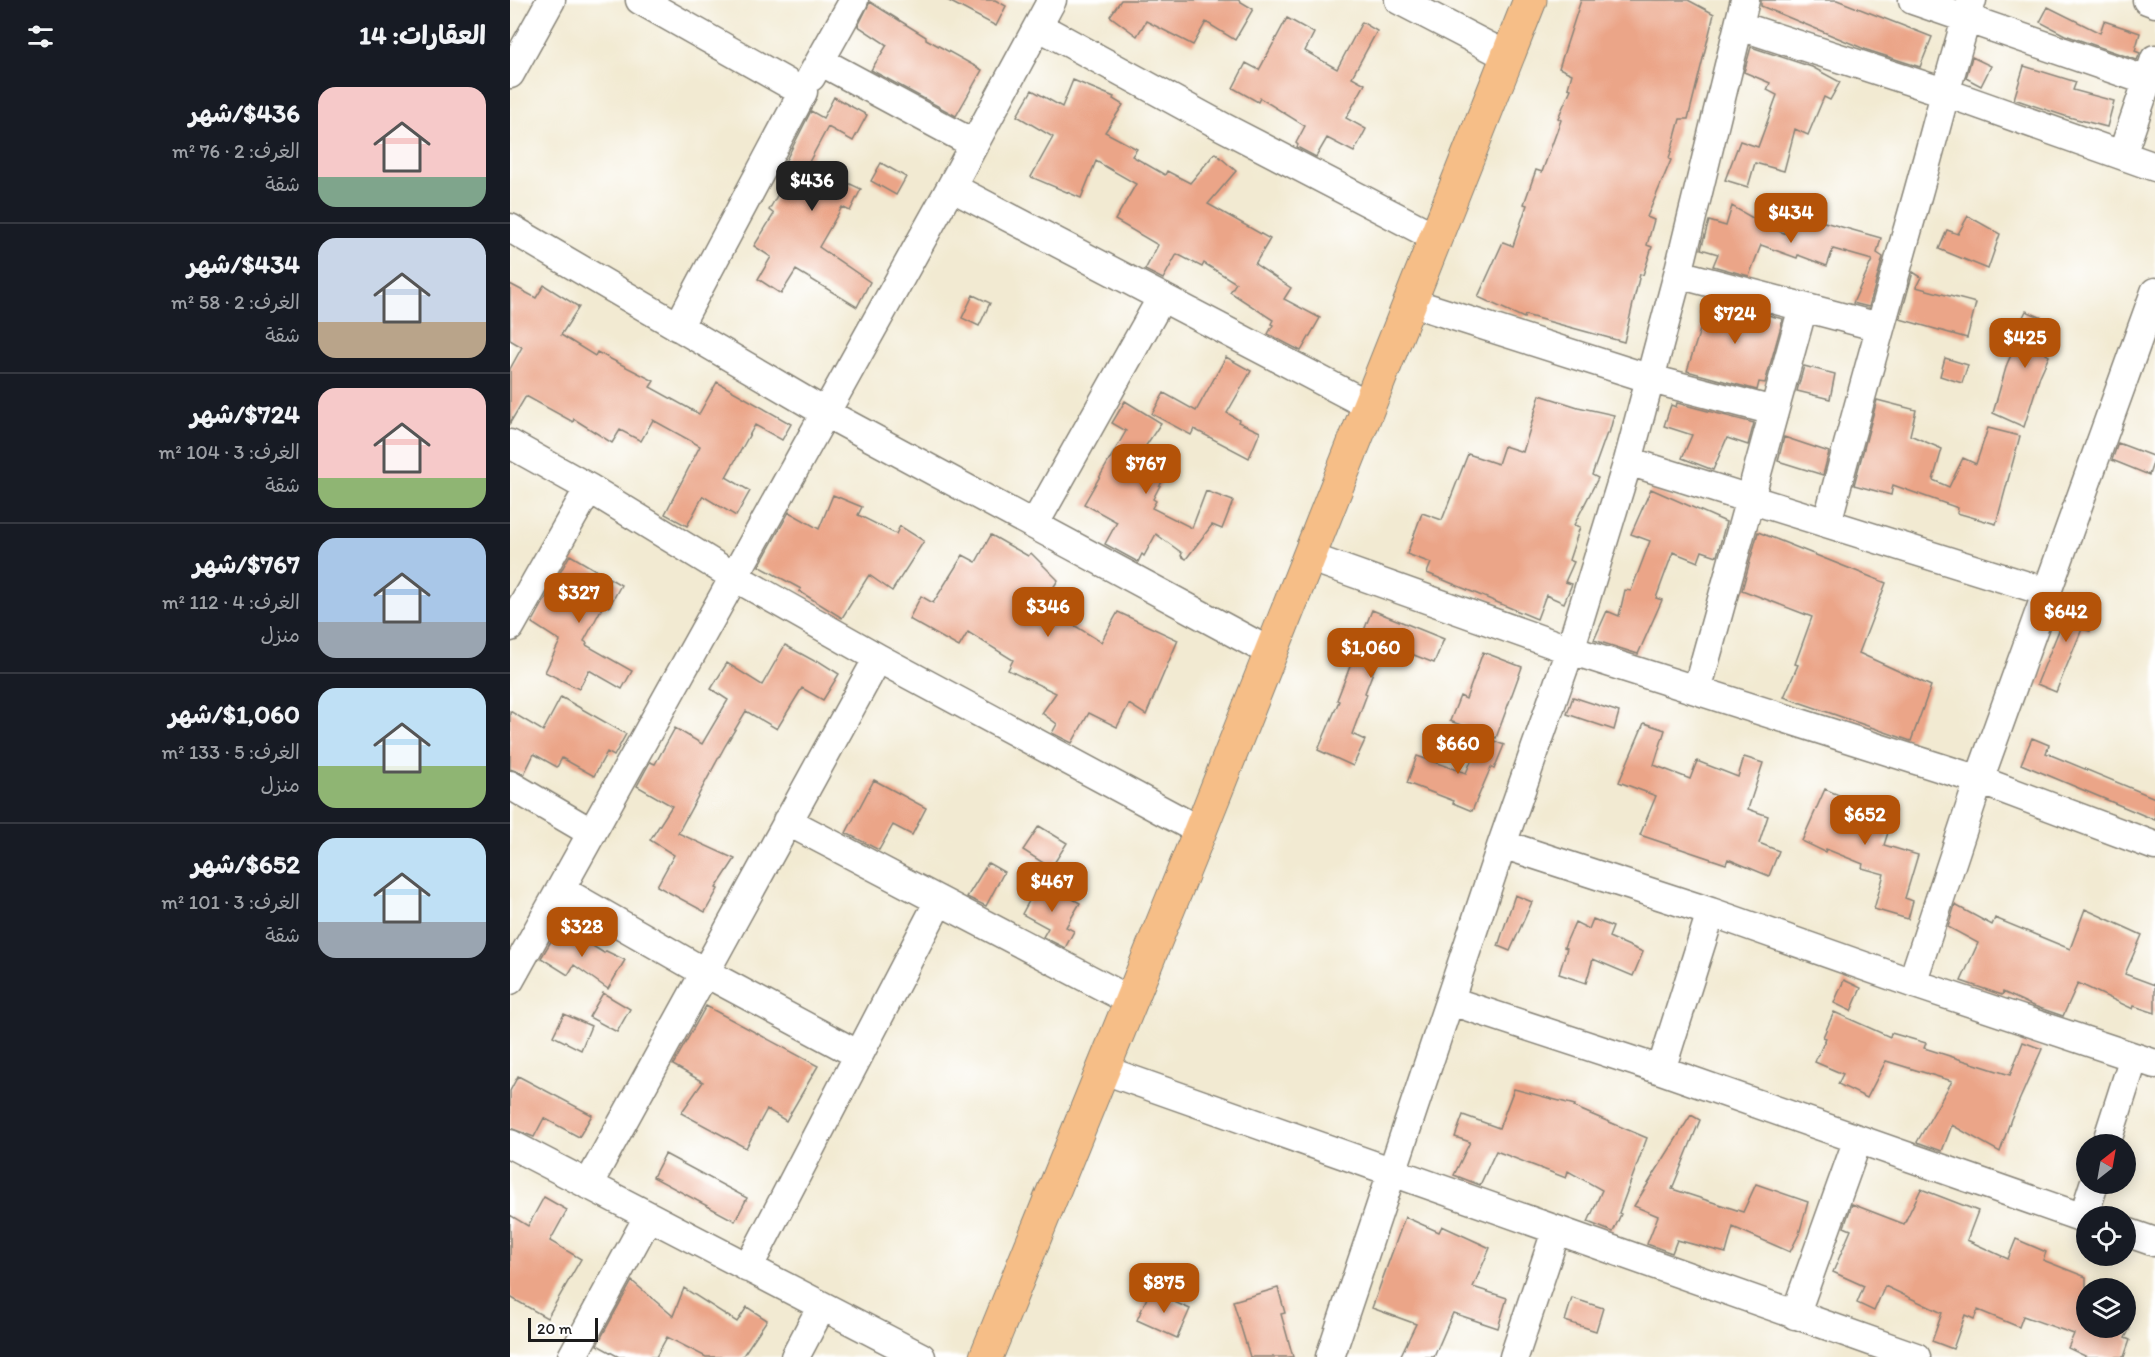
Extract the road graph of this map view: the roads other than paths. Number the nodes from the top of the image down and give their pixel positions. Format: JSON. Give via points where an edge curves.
{"nodes":[{"id":1,"x":551,"y":0,"type":"edge"},
{"id":2,"x":640,"y":0,"type":"edge"},
{"id":3,"x":854,"y":0,"type":"edge"},
{"id":4,"x":1052,"y":0,"type":"edge"},
{"id":5,"x":1399,"y":0,"type":"edge"},
{"id":6,"x":1530,"y":0,"type":"edge"},
{"id":7,"x":1913,"y":0,"type":"edge"},
{"id":8,"x":2147,"y":0,"type":"edge"},
{"id":9,"x":2155,"y":3,"type":"edge"},
{"id":10,"x":1969,"y":9,"type":"edge"},
{"id":11,"x":1742,"y":13,"type":"edge"},
{"id":12,"x":1038,"y":26,"type":"junction"},
{"id":13,"x":1507,"y":56,"type":"junction"},
{"id":14,"x":820,"y":61,"type":"junction"},
{"id":15,"x":2151,"y":70,"type":"edge"},
{"id":16,"x":510,"y":75,"type":"edge"},
{"id":17,"x":803,"y":92,"type":"junction"},
{"id":18,"x":1944,"y":92,"type":"junction"},
{"id":19,"x":974,"y":144,"type":"junction"},
{"id":20,"x":2122,"y":155,"type":"junction"},
{"id":21,"x":2155,"y":167,"type":"edge"},
{"id":22,"x":951,"y":187,"type":"junction"},
{"id":23,"x":510,"y":228,"type":"edge"},
{"id":24,"x":1435,"y":237,"type":"junction"},
{"id":25,"x":1678,"y":274,"type":"junction"},
{"id":26,"x":2155,"y":292,"type":"edge"},
{"id":27,"x":1162,"y":297,"type":"junction"},
{"id":28,"x":1410,"y":302,"type":"junction"},
{"id":29,"x":1803,"y":307,"type":"junction"},
{"id":30,"x":678,"y":327,"type":"junction"},
{"id":31,"x":1879,"y":327,"type":"junction"},
{"id":32,"x":1651,"y":379,"type":"junction"},
{"id":33,"x":1370,"y":406,"type":"junction"},
{"id":34,"x":1774,"y":411,"type":"junction"},
{"id":35,"x":826,"y":413,"type":"junction"},
{"id":36,"x":510,"y":444,"type":"edge"},
{"id":37,"x":1628,"y":460,"type":"junction"},
{"id":38,"x":589,"y":488,"type":"junction"},
{"id":39,"x":1750,"y":499,"type":"junction"},
{"id":40,"x":1827,"y":523,"type":"junction"},
{"id":41,"x":1034,"y":525,"type":"junction"},
{"id":42,"x":1309,"y":556,"type":"junction"},
{"id":43,"x":734,"y":576,"type":"junction"},
{"id":44,"x":2047,"y":592,"type":"junction"},
{"id":45,"x":510,"y":627,"type":"edge"},
{"id":46,"x":1570,"y":650,"type":"junction"},
{"id":47,"x":1270,"y":652,"type":"junction"},
{"id":48,"x":878,"y":658,"type":"junction"},
{"id":49,"x":1697,"y":690,"type":"junction"},
{"id":50,"x":1979,"y":780,"type":"junction"},
{"id":51,"x":510,"y":785,"type":"edge"},
{"id":52,"x":788,"y":821,"type":"junction"},
{"id":53,"x":1200,"y":831,"type":"junction"},
{"id":54,"x":592,"y":833,"type":"junction"},
{"id":55,"x":1502,"y":844,"type":"junction"},
{"id":56,"x":2155,"y":846,"type":"edge"},
{"id":57,"x":561,"y":890,"type":"junction"},
{"id":58,"x":939,"y":901,"type":"junction"},
{"id":59,"x":1711,"y":912,"type":"junction"},
{"id":60,"x":704,"y":972,"type":"junction"},
{"id":61,"x":510,"y":981,"type":"edge"},
{"id":62,"x":1912,"y":983,"type":"junction"},
{"id":63,"x":1131,"y":1001,"type":"junction"},
{"id":64,"x":1451,"y":1001,"type":"junction"},
{"id":65,"x":859,"y":1055,"type":"junction"},
{"id":66,"x":2145,"y":1060,"type":"edge"},
{"id":67,"x":1104,"y":1070,"type":"junction"},
{"id":68,"x":1660,"y":1070,"type":"junction"},
{"id":69,"x":2111,"y":1134,"type":"edge"},
{"id":70,"x":1858,"y":1139,"type":"junction"},
{"id":71,"x":510,"y":1144,"type":"edge"},
{"id":72,"x":1391,"y":1172,"type":"junction"},
{"id":73,"x":588,"y":1185,"type":"junction"},
{"id":74,"x":2076,"y":1215,"type":"edge"},
{"id":75,"x":648,"y":1217,"type":"junction"},
{"id":76,"x":1556,"y":1231,"type":"junction"},
{"id":77,"x":2136,"y":1235,"type":"edge"},
{"id":78,"x":2155,"y":1242,"type":"edge"},
{"id":79,"x":748,"y":1268,"type":"junction"},
{"id":80,"x":822,"y":1306,"type":"junction"},
{"id":81,"x":1795,"y":1315,"type":"junction"},
{"id":82,"x":572,"y":1357,"type":"edge"},
{"id":83,"x":795,"y":1357,"type":"edge"},
{"id":84,"x":921,"y":1357,"type":"edge"},
{"id":85,"x":986,"y":1357,"type":"edge"},
{"id":86,"x":1330,"y":1357,"type":"edge"},
{"id":87,"x":1514,"y":1357,"type":"edge"},
{"id":88,"x":1916,"y":1357,"type":"edge"}],
"edges":[{"from":1,"to":16,"type":"street"},
{"from":2,"to":17,"type":"street"},
{"from":3,"to":14,"type":"street"},
{"from":4,"to":12,"type":"street"},
{"from":5,"to":13,"type":"street"},
{"from":6,"to":13,"type":"main road"},
{"from":7,"to":10,"type":"street"},
{"from":8,"to":9,"type":"street"},
{"from":10,"to":15,"type":"street"},
{"from":10,"to":18,"type":"street"},
{"from":11,"to":18,"type":"street"},
{"from":11,"to":25,"type":"street"},
{"from":12,"to":19,"type":"street"},
{"from":12,"to":24,"type":"street"},
{"from":13,"to":24,"type":"main road"},
{"from":14,"to":17,"type":"street"},
{"from":14,"to":19,"type":"street"},
{"from":15,"to":20,"type":"street"},
{"from":17,"to":30,"type":"street"},
{"from":18,"to":20,"type":"street"},
{"from":18,"to":31,"type":"street"},
{"from":19,"to":22,"type":"street"},
{"from":20,"to":21,"type":"street"},
{"from":22,"to":27,"type":"street"},
{"from":22,"to":35,"type":"street"},
{"from":23,"to":30,"type":"street"},
{"from":24,"to":28,"type":"main road"},
{"from":25,"to":29,"type":"street"},
{"from":25,"to":32,"type":"street"},
{"from":26,"to":44,"type":"street"},
{"from":27,"to":33,"type":"street"},
{"from":27,"to":41,"type":"street"},
{"from":28,"to":32,"type":"street"},
{"from":28,"to":33,"type":"main road"},
{"from":29,"to":31,"type":"street"},
{"from":29,"to":34,"type":"street"},
{"from":30,"to":35,"type":"street"},
{"from":31,"to":40,"type":"street"},
{"from":32,"to":34,"type":"street"},
{"from":32,"to":37,"type":"street"},
{"from":33,"to":42,"type":"main road"},
{"from":34,"to":39,"type":"street"},
{"from":35,"to":41,"type":"street"},
{"from":35,"to":43,"type":"street"},
{"from":36,"to":38,"type":"street"},
{"from":37,"to":39,"type":"street"},
{"from":37,"to":46,"type":"street"},
{"from":38,"to":43,"type":"street"},
{"from":38,"to":45,"type":"street"},
{"from":39,"to":40,"type":"street"},
{"from":39,"to":49,"type":"street"},
{"from":40,"to":44,"type":"street"},
{"from":41,"to":47,"type":"street"},
{"from":42,"to":46,"type":"street"},
{"from":42,"to":47,"type":"main road"},
{"from":43,"to":48,"type":"street"},
{"from":43,"to":54,"type":"street"},
{"from":44,"to":50,"type":"street"},
{"from":46,"to":49,"type":"street"},
{"from":46,"to":55,"type":"street"},
{"from":47,"to":53,"type":"main road"},
{"from":48,"to":52,"type":"street"},
{"from":48,"to":53,"type":"street"},
{"from":49,"to":50,"type":"street"},
{"from":50,"to":56,"type":"street"},
{"from":50,"to":62,"type":"street"},
{"from":51,"to":54,"type":"street"},
{"from":52,"to":58,"type":"street"},
{"from":52,"to":60,"type":"street"},
{"from":53,"to":63,"type":"main road"},
{"from":54,"to":57,"type":"street"},
{"from":55,"to":59,"type":"street"},
{"from":55,"to":64,"type":"street"},
{"from":57,"to":60,"type":"street"},
{"from":57,"to":61,"type":"street"},
{"from":58,"to":63,"type":"street"},
{"from":58,"to":65,"type":"street"},
{"from":59,"to":62,"type":"street"},
{"from":59,"to":68,"type":"street"},
{"from":60,"to":65,"type":"street"},
{"from":60,"to":73,"type":"street"},
{"from":62,"to":66,"type":"street"},
{"from":63,"to":67,"type":"main road"},
{"from":64,"to":68,"type":"street"},
{"from":64,"to":72,"type":"street"},
{"from":65,"to":79,"type":"street"},
{"from":66,"to":69,"type":"street"},
{"from":67,"to":72,"type":"street"},
{"from":67,"to":85,"type":"main road"},
{"from":68,"to":70,"type":"street"},
{"from":70,"to":74,"type":"street"},
{"from":70,"to":81,"type":"street"},
{"from":71,"to":73,"type":"street"},
{"from":72,"to":76,"type":"street"},
{"from":72,"to":86,"type":"street"},
{"from":73,"to":75,"type":"street"},
{"from":75,"to":79,"type":"street"},
{"from":75,"to":82,"type":"street"},
{"from":76,"to":81,"type":"street"},
{"from":76,"to":87,"type":"street"},
{"from":77,"to":78,"type":"street"},
{"from":79,"to":80,"type":"street"},
{"from":80,"to":83,"type":"street"},
{"from":80,"to":84,"type":"street"},
{"from":81,"to":88,"type":"street"}]}
